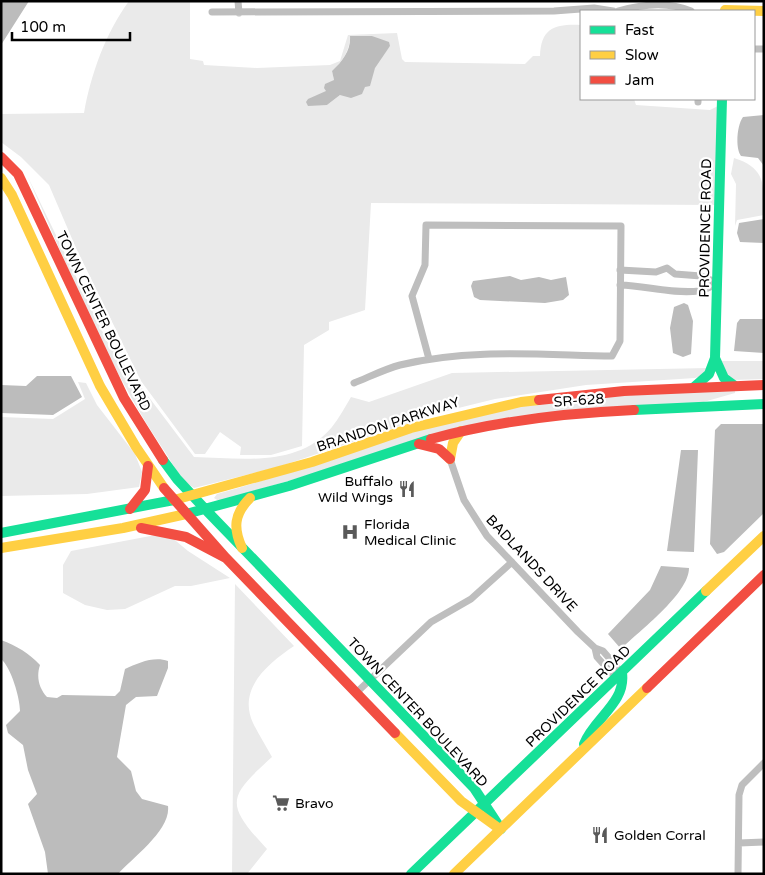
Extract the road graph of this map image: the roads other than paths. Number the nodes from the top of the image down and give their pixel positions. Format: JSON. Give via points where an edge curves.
{"nodes":[{"id":1,"x":238,"y":1,"type":"edge"},
{"id":2,"x":594,"y":5,"type":"edge"},
{"id":3,"x":725,"y":7,"type":"edge"},
{"id":4,"x":610,"y":10,"type":"edge"},
{"id":5,"x":622,"y":10,"type":"edge"},
{"id":6,"x":686,"y":10,"type":"edge"},
{"id":7,"x":754,"y":10,"type":"edge"},
{"id":8,"x":212,"y":12,"type":"dead end"},
{"id":9,"x":239,"y":13,"type":"junction"},
{"id":10,"x":722,"y":100,"type":"edge"},
{"id":11,"x":1,"y":157,"type":"edge"},
{"id":12,"x":1,"y":178,"type":"edge"},
{"id":13,"x":620,"y":270,"type":"junction"},
{"id":14,"x":656,"y":272,"type":"junction"},
{"id":15,"x":676,"y":274,"type":"junction"},
{"id":16,"x":718,"y":283,"type":"junction"},
{"id":17,"x":620,"y":285,"type":"junction"},
{"id":18,"x":657,"y":288,"type":"junction"},
{"id":19,"x":671,"y":289,"type":"junction"},
{"id":20,"x":716,"y":358,"type":"junction"},
{"id":21,"x":429,"y":359,"type":"junction"},
{"id":22,"x":354,"y":383,"type":"dead end"},
{"id":23,"x":764,"y":385,"type":"edge"},
{"id":24,"x":735,"y":386,"type":"junction"},
{"id":25,"x":693,"y":388,"type":"junction"},
{"id":26,"x":764,"y":404,"type":"edge"},
{"id":27,"x":461,"y":431,"type":"junction"},
{"id":28,"x":416,"y":443,"type":"junction"},
{"id":29,"x":450,"y":459,"type":"junction"},
{"id":30,"x":148,"y":466,"type":"junction"},
{"id":31,"x":193,"y":496,"type":"junction"},
{"id":32,"x":251,"y":497,"type":"junction"},
{"id":33,"x":174,"y":500,"type":"junction"},
{"id":34,"x":129,"y":509,"type":"junction"},
{"id":35,"x":205,"y":509,"type":"junction"},
{"id":36,"x":186,"y":514,"type":"junction"},
{"id":37,"x":123,"y":528,"type":"junction"},
{"id":38,"x":1,"y":534,"type":"edge"},
{"id":39,"x":764,"y":536,"type":"edge"},
{"id":40,"x":1,"y":548,"type":"edge"},
{"id":41,"x":242,"y":548,"type":"junction"},
{"id":42,"x":226,"y":558,"type":"junction"},
{"id":43,"x":512,"y":562,"type":"junction"},
{"id":44,"x":764,"y":575,"type":"edge"},
{"id":45,"x":619,"y":675,"type":"junction"},
{"id":46,"x":370,"y":681,"type":"junction"},
{"id":47,"x":356,"y":693,"type":"junction"},
{"id":48,"x":582,"y":750,"type":"junction"},
{"id":49,"x":764,"y":763,"type":"edge"},
{"id":50,"x":485,"y":804,"type":"junction"},
{"id":51,"x":477,"y":813,"type":"junction"},
{"id":52,"x":501,"y":829,"type":"junction"},
{"id":53,"x":764,"y":842,"type":"edge"},
{"id":54,"x":739,"y":843,"type":"junction"},
{"id":55,"x":411,"y":874,"type":"edge"},
{"id":56,"x":454,"y":874,"type":"edge"},
{"id":57,"x":738,"y":874,"type":"edge"}],
"edges":[{"from":1,"to":9,"type":"street"},
{"from":2,"to":4,"type":"street"},
{"from":2,"to":9,"type":"street","via":[[554,11]]},
{"from":3,"to":7,"type":"main road"},
{"from":5,"to":6,"type":"street","via":[[660,5]]},
{"from":8,"to":9,"type":"street"},
{"from":10,"to":16,"type":"main road","name":"PROVIDENCE ROAD"},
{"from":11,"to":31,"type":"main road","name":"TOWN CENTER BOULEVARD","via":[[24,186],[131,412],[162,459]]},
{"from":12,"to":30,"type":"main road","name":"TOWN CENTER BOULEVARD","via":[[12,195],[100,386]]},
{"from":13,"to":14,"type":"street"},
{"from":13,"to":17,"type":"street"},
{"from":13,"to":21,"type":"street","via":[[621,226],[426,225],[424,265],[412,296]]},
{"from":14,"to":15,"type":"street","via":[[667,268]]},
{"from":14,"to":18,"type":"street","via":[[653,279]]},
{"from":15,"to":16,"type":"street","via":[[702,276]]},
{"from":15,"to":19,"type":"street","via":[[676,283]]},
{"from":16,"to":19,"type":"street","via":[[700,291]]},
{"from":16,"to":20,"type":"main road","name":"PROVIDENCE ROAD"},
{"from":17,"to":18,"type":"street"},
{"from":17,"to":21,"type":"street","via":[[620,341],[612,356],[470,354]]},
{"from":18,"to":19,"type":"street"},
{"from":20,"to":24,"type":"main road","name":"PROVIDENCE ROAD","via":[[724,378]]},
{"from":20,"to":25,"type":"main road","name":"PROVIDENCE ROAD","via":[[709,374]]},
{"from":21,"to":22,"type":"street","via":[[398,366]]},
{"from":23,"to":24,"type":"main road","name":"BRANDON PARKWAY"},
{"from":24,"to":25,"type":"main road","name":"BRANDON PARKWAY"},
{"from":25,"to":31,"type":"main road","name":"BRANDON PARKWAY","via":[[556,397],[467,413]]},
{"from":26,"to":27,"type":"main road","name":"SR-628","via":[[576,413]]},
{"from":27,"to":28,"type":"main road","name":"SR-628"},
{"from":27,"to":29,"type":"main road","via":[[453,444]]},
{"from":28,"to":29,"type":"main road","via":[[435,447]]},
{"from":28,"to":32,"type":"main road","name":"BRANDON PARKWAY"},
{"from":29,"to":43,"type":"street","name":"BADLANDS DRIVE","via":[[469,511]]},
{"from":30,"to":33,"type":"main road","name":"TOWN CENTER BOULEVARD"},
{"from":30,"to":34,"type":"main road","via":[[145,491]]},
{"from":31,"to":33,"type":"main road","name":"BRANDON PARKWAY"},
{"from":31,"to":35,"type":"main road","name":"TOWN CENTER BOULEVARD"},
{"from":32,"to":35,"type":"main road","name":"BRANDON PARKWAY"},
{"from":32,"to":41,"type":"main road","via":[[239,510],[234,523]]},
{"from":33,"to":34,"type":"main road","name":"BRANDON PARKWAY"},
{"from":33,"to":36,"type":"main road","name":"TOWN CENTER BOULEVARD"},
{"from":34,"to":38,"type":"main road","name":"BRANDON PARKWAY"},
{"from":35,"to":36,"type":"main road","name":"BRANDON PARKWAY"},
{"from":35,"to":41,"type":"main road","name":"TOWN CENTER BOULEVARD"},
{"from":36,"to":37,"type":"main road","name":"BRANDON PARKWAY"},
{"from":36,"to":42,"type":"main road","name":"TOWN CENTER BOULEVARD"},
{"from":37,"to":40,"type":"main road"},
{"from":37,"to":42,"type":"main road","via":[[160,529],[179,534],[199,541]]},
{"from":39,"to":45,"type":"main road","name":"PROVIDENCE ROAD"},
{"from":41,"to":46,"type":"main road","name":"TOWN CENTER BOULEVARD"},
{"from":42,"to":47,"type":"main road","name":"TOWN CENTER BOULEVARD"},
{"from":43,"to":45,"type":"street","name":"BADLANDS DRIVE","via":[[595,648],[603,651]]},
{"from":43,"to":46,"type":"street","via":[[470,599],[432,622]]},
{"from":44,"to":48,"type":"main road"},
{"from":45,"to":48,"type":"main road","via":[[623,683],[619,697],[594,725]]},
{"from":45,"to":50,"type":"main road","name":"PROVIDENCE ROAD"},
{"from":46,"to":47,"type":"street"},
{"from":46,"to":50,"type":"main road","name":"TOWN CENTER BOULEVARD","via":[[474,788]]},
{"from":47,"to":51,"type":"main road","name":"TOWN CENTER BOULEVARD","via":[[461,801]]},
{"from":48,"to":52,"type":"main road"},
{"from":49,"to":54,"type":"street","via":[[742,784]]},
{"from":50,"to":51,"type":"main road","name":"PROVIDENCE ROAD"},
{"from":50,"to":52,"type":"main road","name":"TOWN CENTER BOULEVARD"},
{"from":51,"to":52,"type":"main road","name":"TOWN CENTER BOULEVARD"},
{"from":51,"to":55,"type":"main road","name":"PROVIDENCE ROAD"},
{"from":52,"to":56,"type":"main road"},
{"from":53,"to":54,"type":"street"},
{"from":54,"to":57,"type":"street"}]}
